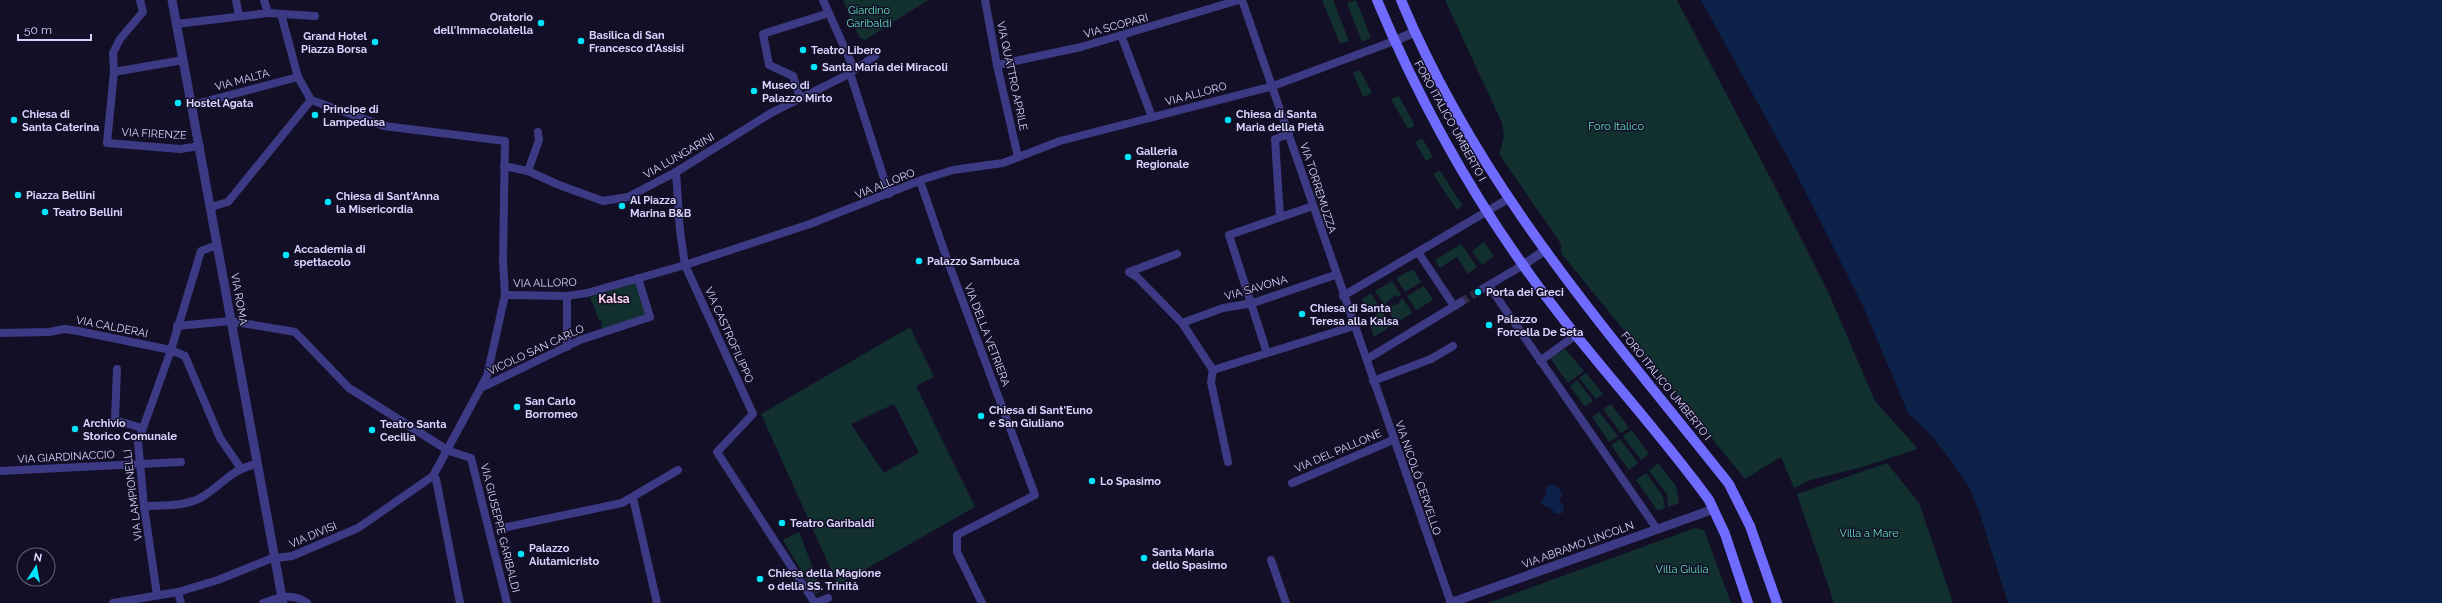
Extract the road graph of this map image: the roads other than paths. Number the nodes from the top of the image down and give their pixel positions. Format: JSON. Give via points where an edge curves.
{"nodes":[{"id":1,"x":140,"y":0,"type":"edge"},
{"id":2,"x":172,"y":0,"type":"edge"},
{"id":3,"x":236,"y":0,"type":"edge"},
{"id":4,"x":264,"y":0,"type":"edge"},
{"id":5,"x":823,"y":0,"type":"edge"},
{"id":6,"x":985,"y":0,"type":"edge"},
{"id":7,"x":1240,"y":0,"type":"edge"},
{"id":8,"x":1377,"y":0,"type":"edge"},
{"id":9,"x":1401,"y":0,"type":"edge"},
{"id":10,"x":268,"y":13,"type":"junction"},
{"id":11,"x":829,"y":13,"type":"junction"},
{"id":12,"x":281,"y":14,"type":"junction"},
{"id":13,"x":239,"y":16,"type":"junction"},
{"id":14,"x":315,"y":16,"type":"dead end"},
{"id":15,"x":176,"y":24,"type":"junction"},
{"id":16,"x":1415,"y":32,"type":"junction"},
{"id":17,"x":1121,"y":35,"type":"junction"},
{"id":18,"x":1394,"y":41,"type":"junction"},
{"id":19,"x":875,"y":56,"type":"dead end"},
{"id":20,"x":183,"y":60,"type":"junction"},
{"id":21,"x":997,"y":65,"type":"junction"},
{"id":22,"x":852,"y":71,"type":"junction"},
{"id":23,"x":114,"y":72,"type":"junction"},
{"id":24,"x":298,"y":77,"type":"junction"},
{"id":25,"x":1273,"y":86,"type":"junction"},
{"id":26,"x":800,"y":98,"type":"junction"},
{"id":27,"x":311,"y":100,"type":"junction"},
{"id":28,"x":192,"y":105,"type":"junction"},
{"id":29,"x":1152,"y":117,"type":"junction"},
{"id":30,"x":538,"y":132,"type":"dead end"},
{"id":31,"x":1289,"y":134,"type":"junction"},
{"id":32,"x":200,"y":146,"type":"junction"},
{"id":33,"x":1018,"y":157,"type":"junction"},
{"id":34,"x":504,"y":166,"type":"junction"},
{"id":35,"x":528,"y":171,"type":"junction"},
{"id":36,"x":676,"y":172,"type":"junction"},
{"id":37,"x":920,"y":181,"type":"junction"},
{"id":38,"x":889,"y":194,"type":"junction"},
{"id":39,"x":1508,"y":199,"type":"junction"},
{"id":40,"x":1313,"y":206,"type":"junction"},
{"id":41,"x":211,"y":207,"type":"junction"},
{"id":42,"x":1488,"y":211,"type":"junction"},
{"id":43,"x":1280,"y":217,"type":"junction"},
{"id":44,"x":217,"y":245,"type":"junction"},
{"id":45,"x":1544,"y":251,"type":"junction"},
{"id":46,"x":1418,"y":252,"type":"junction"},
{"id":47,"x":1176,"y":254,"type":"dead end"},
{"id":48,"x":685,"y":265,"type":"junction"},
{"id":49,"x":1523,"y":265,"type":"junction"},
{"id":50,"x":1335,"y":275,"type":"junction"},
{"id":51,"x":638,"y":278,"type":"junction"},
{"id":52,"x":1489,"y":286,"type":"junction"},
{"id":53,"x":1479,"y":291,"type":"tunnel mouth"},
{"id":54,"x":505,"y":295,"type":"junction"},
{"id":55,"x":566,"y":296,"type":"junction"},
{"id":56,"x":1343,"y":296,"type":"junction"},
{"id":57,"x":1253,"y":303,"type":"junction"},
{"id":58,"x":230,"y":321,"type":"junction"},
{"id":59,"x":1182,"y":323,"type":"junction"},
{"id":60,"x":177,"y":326,"type":"junction"},
{"id":61,"x":1354,"y":326,"type":"junction"},
{"id":62,"x":0,"y":333,"type":"edge"},
{"id":63,"x":1576,"y":335,"type":"junction"},
{"id":64,"x":1453,"y":346,"type":"dead end"},
{"id":65,"x":567,"y":347,"type":"junction"},
{"id":66,"x":171,"y":350,"type":"junction"},
{"id":67,"x":1267,"y":352,"type":"junction"},
{"id":68,"x":1368,"y":359,"type":"junction"},
{"id":69,"x":1540,"y":361,"type":"junction"},
{"id":70,"x":117,"y":370,"type":"dead end"},
{"id":71,"x":1213,"y":370,"type":"junction"},
{"id":72,"x":1373,"y":381,"type":"junction"},
{"id":73,"x":483,"y":387,"type":"junction"},
{"id":74,"x":142,"y":428,"type":"junction"},
{"id":75,"x":1393,"y":440,"type":"junction"},
{"id":76,"x":449,"y":451,"type":"junction"},
{"id":77,"x":181,"y":462,"type":"dead end"},
{"id":78,"x":1228,"y":462,"type":"dead end"},
{"id":79,"x":139,"y":464,"type":"junction"},
{"id":80,"x":257,"y":464,"type":"junction"},
{"id":81,"x":240,"y":467,"type":"junction"},
{"id":82,"x":678,"y":470,"type":"dead end"},
{"id":83,"x":0,"y":471,"type":"edge"},
{"id":84,"x":433,"y":476,"type":"junction"},
{"id":85,"x":1292,"y":483,"type":"dead end"},
{"id":86,"x":633,"y":498,"type":"junction"},
{"id":87,"x":144,"y":506,"type":"junction"},
{"id":88,"x":1714,"y":509,"type":"junction"},
{"id":89,"x":507,"y":527,"type":"tunnel mouth"},
{"id":90,"x":1657,"y":529,"type":"junction"},
{"id":91,"x":275,"y":559,"type":"junction"},
{"id":92,"x":1271,"y":560,"type":"dead end"},
{"id":93,"x":178,"y":592,"type":"junction"},
{"id":94,"x":157,"y":595,"type":"junction"},
{"id":95,"x":828,"y":598,"type":"dead end"},
{"id":96,"x":282,"y":600,"type":"edge"},
{"id":97,"x":113,"y":603,"type":"edge"},
{"id":98,"x":181,"y":603,"type":"edge"},
{"id":99,"x":263,"y":603,"type":"edge"},
{"id":100,"x":307,"y":603,"type":"edge"},
{"id":101,"x":460,"y":603,"type":"edge"},
{"id":102,"x":507,"y":603,"type":"edge"},
{"id":103,"x":657,"y":603,"type":"edge"},
{"id":104,"x":815,"y":603,"type":"edge"},
{"id":105,"x":982,"y":603,"type":"edge"},
{"id":106,"x":1286,"y":603,"type":"edge"},
{"id":107,"x":1450,"y":603,"type":"edge"},
{"id":108,"x":1748,"y":603,"type":"edge"},
{"id":109,"x":1777,"y":603,"type":"edge"}],
"edges":[{"from":1,"to":23,"type":"street","via":[[143,12],[120,39],[113,53]]},
{"from":2,"to":15,"type":"street","name":"VIA ROMA"},
{"from":3,"to":13,"type":"street"},
{"from":4,"to":10,"type":"street"},
{"from":5,"to":11,"type":"street"},
{"from":6,"to":21,"type":"street","name":"VIA QUATTRO APRILE"},
{"from":7,"to":17,"type":"street","name":"VIA SCOPARI"},
{"from":7,"to":25,"type":"street","name":"VIA TORREMUZZA"},
{"from":8,"to":18,"type":"main road","name":"FORO ITALICO UMBERTO I"},
{"from":9,"to":16,"type":"main road","name":"FORO ITALICO UMBERTO I"},
{"from":10,"to":12,"type":"street"},
{"from":10,"to":13,"type":"street"},
{"from":11,"to":22,"type":"street"},
{"from":11,"to":26,"type":"street","via":[[763,34],[769,65],[794,76]]},
{"from":12,"to":14,"type":"street"},
{"from":12,"to":24,"type":"street"},
{"from":13,"to":15,"type":"street"},
{"from":15,"to":20,"type":"street","name":"VIA ROMA"},
{"from":16,"to":18,"type":"street"},
{"from":16,"to":39,"type":"main road","name":"FORO ITALICO UMBERTO I","via":[[1456,114]]},
{"from":17,"to":21,"type":"street","name":"VIA SCOPARI","via":[[1081,47]]},
{"from":17,"to":29,"type":"street"},
{"from":18,"to":25,"type":"street","name":"VIA ALLORO"},
{"from":18,"to":42,"type":"main road","name":"FORO ITALICO UMBERTO I","via":[[1437,125]]},
{"from":19,"to":22,"type":"street","name":"VIA LUNGARINI"},
{"from":20,"to":23,"type":"street"},
{"from":20,"to":28,"type":"street","name":"VIA ROMA"},
{"from":21,"to":33,"type":"street","name":"VIA QUATTRO APRILE"},
{"from":22,"to":26,"type":"street","name":"VIA LUNGARINI"},
{"from":22,"to":38,"type":"street"},
{"from":23,"to":32,"type":"street","name":"VIA FIRENZE","via":[[107,143],[180,149]]},
{"from":24,"to":27,"type":"street"},
{"from":24,"to":28,"type":"street","name":"VIA MALTA"},
{"from":25,"to":29,"type":"street","name":"VIA ALLORO"},
{"from":25,"to":31,"type":"street","name":"VIA TORREMUZZA"},
{"from":26,"to":36,"type":"street","name":"VIA LUNGARINI"},
{"from":27,"to":34,"type":"street","name":"VIA DIVISI","via":[[384,126],[480,140],[505,141]]},
{"from":27,"to":41,"type":"street","via":[[228,202]]},
{"from":28,"to":32,"type":"street","name":"VIA ROMA"},
{"from":29,"to":33,"type":"street","name":"VIA ALLORO","via":[[1057,142]]},
{"from":30,"to":35,"type":"street","via":[[539,140]]},
{"from":31,"to":40,"type":"street","name":"VIA TORREMUZZA"},
{"from":31,"to":43,"type":"street","via":[[1275,138]]},
{"from":32,"to":41,"type":"street","name":"VIA ROMA"},
{"from":33,"to":37,"type":"street","name":"VIA ALLORO","via":[[1003,164],[954,170]]},
{"from":34,"to":35,"type":"street","name":"VIA LUNGARINI"},
{"from":34,"to":54,"type":"street","name":"VIA DIVISI"},
{"from":35,"to":36,"type":"street","name":"VIA LUNGARINI","via":[[603,201],[628,197]]},
{"from":36,"to":48,"type":"street","name":"VIA CASTROFILIPPO"},
{"from":37,"to":38,"type":"street","name":"VIA ALLORO"},
{"from":37,"to":105,"type":"street","name":"VIA DELLA VETRIERA","via":[[1035,495],[957,535],[957,552]]},
{"from":38,"to":48,"type":"street","name":"VIA ALLORO","via":[[810,224]]},
{"from":39,"to":42,"type":"street"},
{"from":39,"to":45,"type":"main road","name":"FORO ITALICO UMBERTO I"},
{"from":40,"to":43,"type":"street"},
{"from":40,"to":50,"type":"street","name":"VIA TORREMUZZA"},
{"from":41,"to":44,"type":"street","name":"VIA ROMA"},
{"from":42,"to":46,"type":"street"},
{"from":42,"to":49,"type":"main road","name":"FORO ITALICO UMBERTO I"},
{"from":43,"to":57,"type":"street","via":[[1229,235]]},
{"from":44,"to":58,"type":"street","name":"VIA ROMA"},
{"from":44,"to":60,"type":"street","name":"VIA LAMPIONELLI","via":[[201,251]]},
{"from":45,"to":49,"type":"street"},
{"from":45,"to":109,"type":"main road","name":"FORO ITALICO UMBERTO I","via":[[1729,484],[1750,526]]},
{"from":46,"to":56,"type":"street"},
{"from":46,"to":68,"type":"street","via":[[1458,304]]},
{"from":47,"to":59,"type":"street","via":[[1129,272]]},
{"from":48,"to":51,"type":"street","name":"VIA ALLORO"},
{"from":48,"to":104,"type":"street","name":"VIA CASTROFILIPPO","via":[[752,414],[717,452]]},
{"from":49,"to":52,"type":"street"},
{"from":49,"to":63,"type":"main road","name":"FORO ITALICO UMBERTO I"},
{"from":50,"to":56,"type":"street","name":"VIA TORREMUZZA"},
{"from":50,"to":57,"type":"street","name":"VIA SAVONA"},
{"from":51,"to":55,"type":"street","name":"VIA ALLORO","via":[[587,293]]},
{"from":51,"to":65,"type":"street","name":"VICOLO SAN CARLO","via":[[650,317],[580,340]]},
{"from":52,"to":53,"type":"street"},
{"from":52,"to":69,"type":"street"},
{"from":54,"to":55,"type":"street","name":"VIA ALLORO"},
{"from":54,"to":73,"type":"street","name":"VIA DIVISI"},
{"from":55,"to":65,"type":"street"},
{"from":56,"to":61,"type":"street","name":"VIA TORREMUZZA"},
{"from":57,"to":59,"type":"street","name":"VIA SAVONA","via":[[1223,308]]},
{"from":57,"to":67,"type":"street"},
{"from":58,"to":60,"type":"street"},
{"from":58,"to":76,"type":"street","via":[[295,332],[349,388]]},
{"from":58,"to":80,"type":"street","name":"VIA ROMA"},
{"from":59,"to":71,"type":"street"},
{"from":60,"to":66,"type":"street","name":"VIA LAMPIONELLI"},
{"from":61,"to":67,"type":"street"},
{"from":61,"to":68,"type":"street","name":"VIA NICOLÒ CERVELLO"},
{"from":62,"to":66,"type":"street","name":"VIA CALDERAI","via":[[49,332],[65,329]]},
{"from":63,"to":69,"type":"street"},
{"from":63,"to":88,"type":"main road","name":"FORO ITALICO UMBERTO I","via":[[1692,476]]},
{"from":64,"to":72,"type":"street","via":[[1431,359]]},
{"from":65,"to":73,"type":"street","name":"VICOLO SAN CARLO"},
{"from":66,"to":74,"type":"street","name":"VIA LAMPIONELLI"},
{"from":66,"to":81,"type":"street","via":[[185,356],[220,438]]},
{"from":67,"to":71,"type":"street"},
{"from":68,"to":72,"type":"street","name":"VIA NICOLÒ CERVELLO"},
{"from":69,"to":90,"type":"street"},
{"from":70,"to":74,"type":"street","via":[[115,420]]},
{"from":71,"to":78,"type":"street","via":[[1211,382]]},
{"from":72,"to":75,"type":"street","name":"VIA NICOLÒ CERVELLO"},
{"from":73,"to":76,"type":"street","name":"VIA DIVISI"},
{"from":74,"to":79,"type":"street","name":"VIA LAMPIONELLI","via":[[138,442]]},
{"from":75,"to":85,"type":"street","name":"VIA DEL PALLONE"},
{"from":75,"to":107,"type":"street","name":"VIA NICOLÒ CERVELLO"},
{"from":76,"to":84,"type":"street","name":"VIA DIVISI"},
{"from":76,"to":102,"type":"street","name":"VIA GIUSEPPE GARIBALDI","via":[[471,458],[493,531]]},
{"from":77,"to":79,"type":"street","name":"VIA GIARDINACCIO"},
{"from":79,"to":83,"type":"street","name":"VIA GIARDINACCIO"},
{"from":79,"to":87,"type":"street","name":"VIA LAMPIONELLI"},
{"from":80,"to":81,"type":"street"},
{"from":80,"to":91,"type":"street","name":"VIA ROMA"},
{"from":81,"to":87,"type":"street","via":[[202,497],[188,503]]},
{"from":82,"to":86,"type":"street"},
{"from":84,"to":91,"type":"street","name":"VIA DIVISI","via":[[358,528],[292,556]]},
{"from":84,"to":101,"type":"street","via":[[436,479]]},
{"from":86,"to":89,"type":"street","via":[[622,503]]},
{"from":86,"to":103,"type":"street"},
{"from":87,"to":94,"type":"street","name":"VIA LAMPIONELLI"},
{"from":88,"to":90,"type":"street","name":"VIA ABRAMO LINCOLN"},
{"from":88,"to":108,"type":"main road","name":"FORO ITALICO UMBERTO I"},
{"from":90,"to":107,"type":"street","name":"VIA ABRAMO LINCOLN"},
{"from":91,"to":93,"type":"street","name":"VIA DIVISI"},
{"from":91,"to":96,"type":"street","name":"VIA ROMA"},
{"from":92,"to":106,"type":"street"},
{"from":93,"to":94,"type":"street","name":"VIA DIVISI"},
{"from":93,"to":98,"type":"street"},
{"from":94,"to":97,"type":"street","name":"VIA DIVISI"},
{"from":95,"to":104,"type":"street"},
{"from":96,"to":99,"type":"street"},
{"from":96,"to":100,"type":"street","via":[[298,596]]}]}
